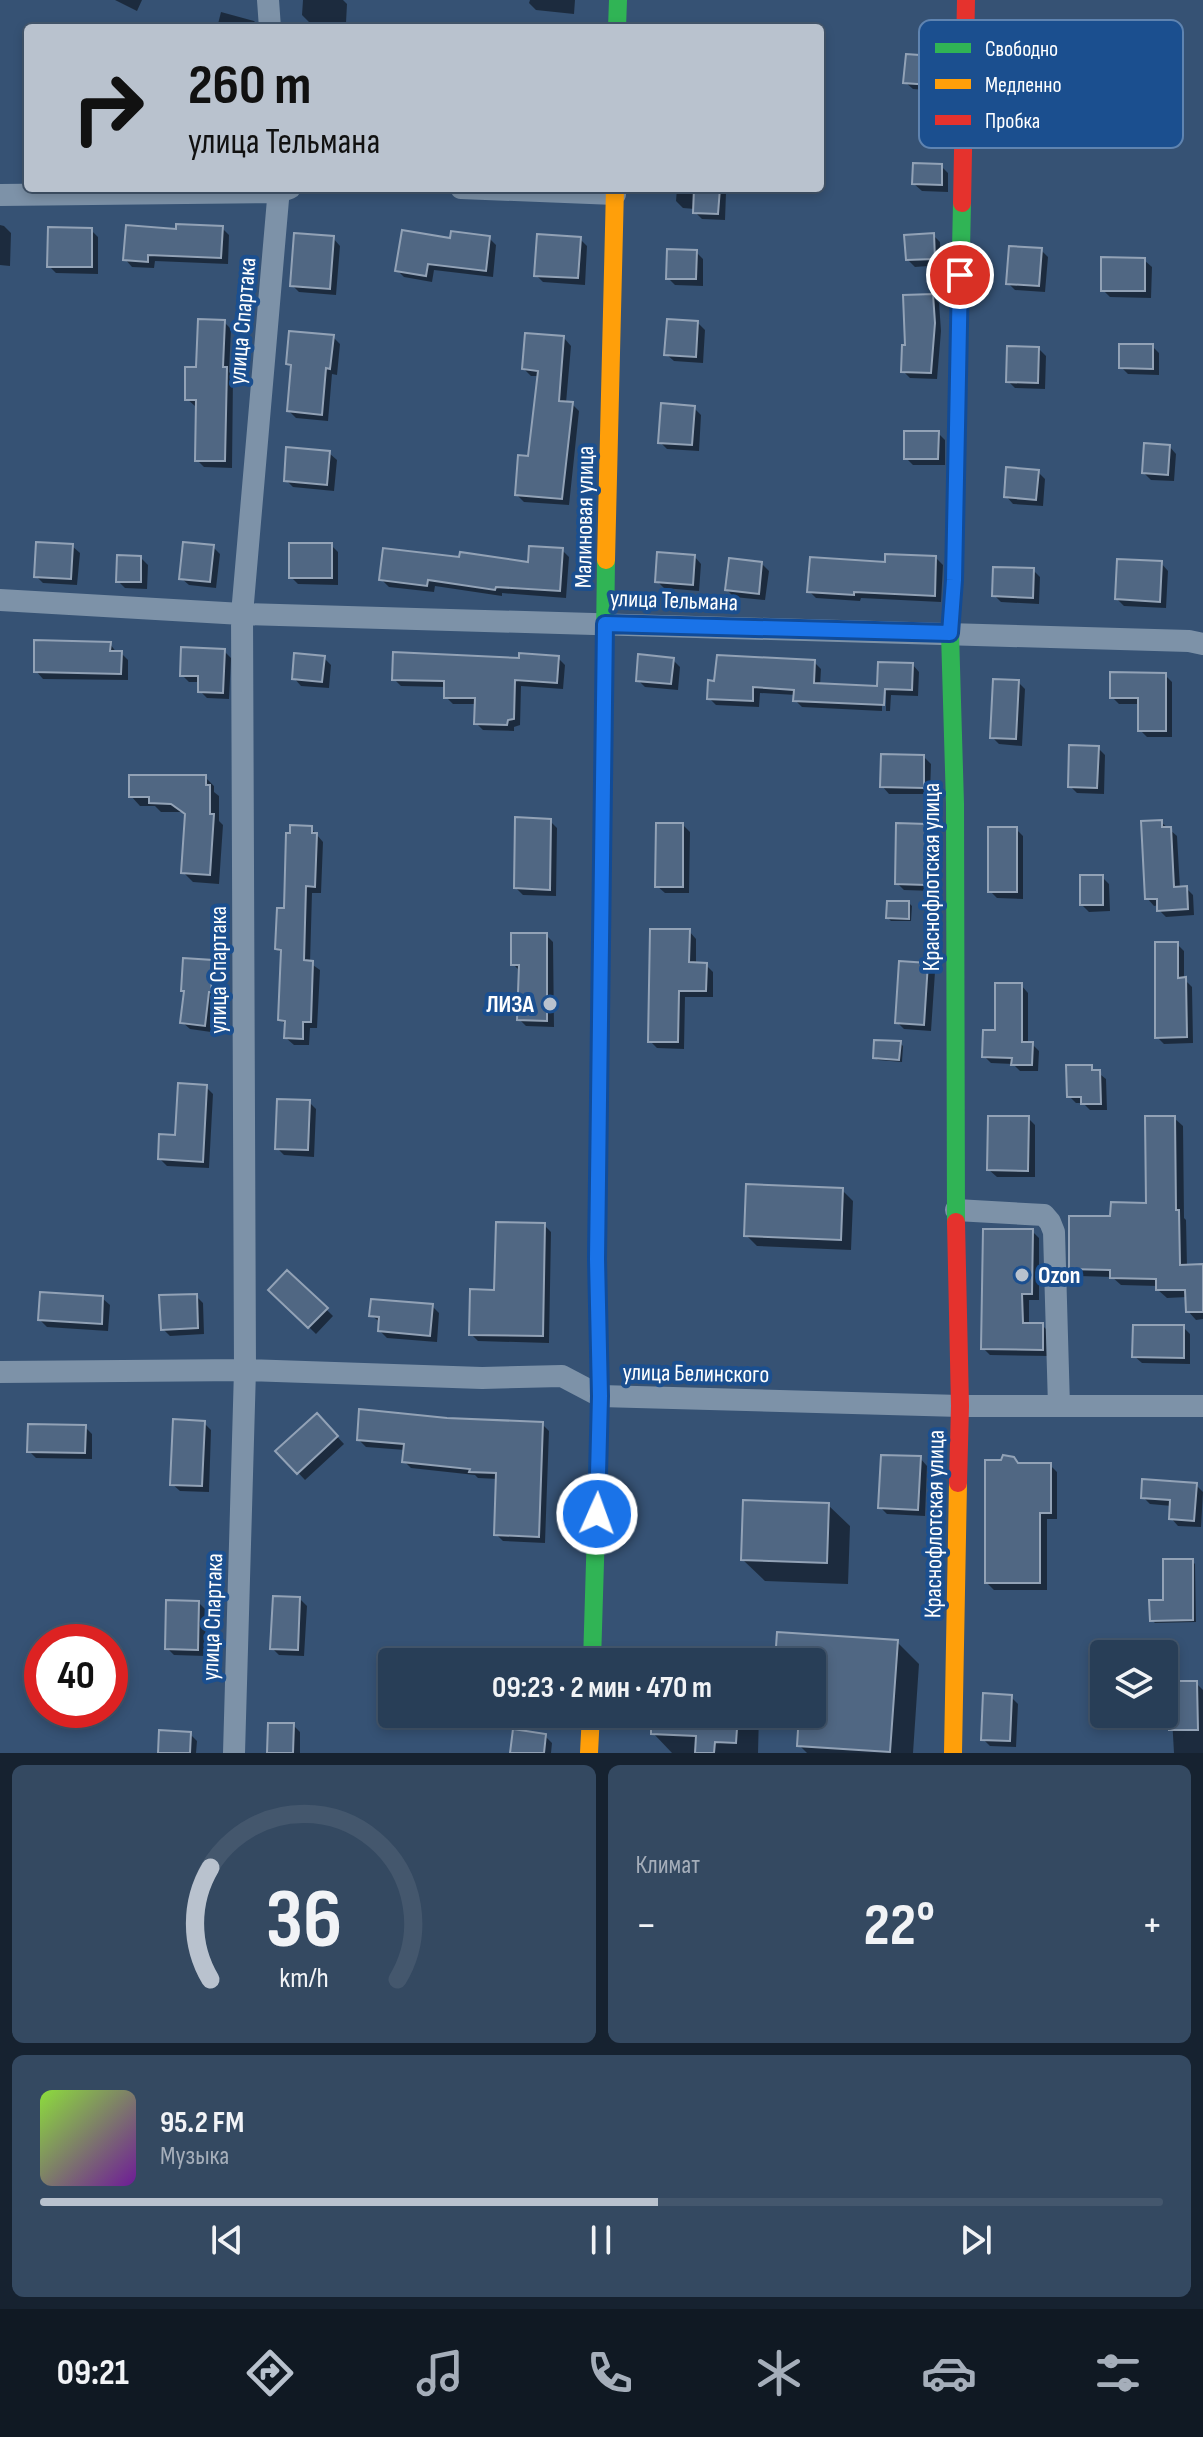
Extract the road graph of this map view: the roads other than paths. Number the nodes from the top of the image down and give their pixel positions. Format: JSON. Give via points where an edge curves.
{"nodes":[{"id":1,"x":268,"y":0,"type":"edge"},
{"id":2,"x":618,"y":0,"type":"edge"},
{"id":3,"x":966,"y":0,"type":"edge"},
{"id":4,"x":966,"y":20,"type":"edge"},
{"id":5,"x":270,"y":24,"type":"edge"},
{"id":6,"x":617,"y":24,"type":"edge"},
{"id":7,"x":963,"y":148,"type":"edge"},
{"id":8,"x":142,"y":192,"type":"edge"},
{"id":9,"x":283,"y":192,"type":"edge"},
{"id":10,"x":615,"y":192,"type":"edge"},
{"id":11,"x":0,"y":195,"type":"edge"},
{"id":12,"x":0,"y":600,"type":"edge"},
{"id":13,"x":242,"y":614,"type":"junction"},
{"id":14,"x":605,"y":624,"type":"junction"},
{"id":15,"x":950,"y":633,"type":"junction"},
{"id":16,"x":1203,"y":644,"type":"edge"},
{"id":17,"x":956,"y":1210,"type":"junction"},
{"id":18,"x":245,"y":1370,"type":"junction"},
{"id":19,"x":0,"y":1372,"type":"edge"},
{"id":20,"x":600,"y":1396,"type":"junction"},
{"id":21,"x":960,"y":1406,"type":"junction"},
{"id":22,"x":1059,"y":1406,"type":"junction"},
{"id":23,"x":1203,"y":1406,"type":"edge"},
{"id":24,"x":592,"y":1648,"type":"edge"},
{"id":25,"x":590,"y":1728,"type":"edge"},
{"id":26,"x":234,"y":1753,"type":"edge"},
{"id":27,"x":589,"y":1753,"type":"edge"},
{"id":28,"x":953,"y":1753,"type":"edge"}],
"edges":[{"from":1,"to":5,"type":"street"},
{"from":2,"to":6,"type":"street"},
{"from":3,"to":4,"type":"street","name":"Краснофлотская улица"},
{"from":7,"to":15,"type":"street","name":"Краснофлотская улица"},
{"from":8,"to":11,"type":"street"},
{"from":9,"to":13,"type":"street","name":"улица Спартака"},
{"from":10,"to":14,"type":"street","name":"Малиновая улица"},
{"from":12,"to":13,"type":"street","name":"улица Тельмана"},
{"from":13,"to":14,"type":"street","name":"улица Тельмана"},
{"from":13,"to":18,"type":"street","name":"улица Спартака"},
{"from":14,"to":15,"type":"street","name":"улица Тельмана"},
{"from":14,"to":20,"type":"street","name":"Малиновая улица"},
{"from":15,"to":16,"type":"street","name":"улица Тельмана"},
{"from":15,"to":17,"type":"street","name":"Краснофлотская улица"},
{"from":17,"to":21,"type":"street","name":"Краснофлотская улица"},
{"from":17,"to":22,"type":"street","via":[[1044,1215],[1050,1222]]},
{"from":18,"to":19,"type":"street","name":"улица Белинского"},
{"from":18,"to":20,"type":"street","name":"улица Белинского","via":[[562,1376]]},
{"from":18,"to":26,"type":"street","name":"улица Спартака"},
{"from":20,"to":21,"type":"street","name":"улица Белинского"},
{"from":20,"to":24,"type":"street","name":"Малиновая улица"},
{"from":21,"to":22,"type":"street","name":"улица Белинского"},
{"from":21,"to":28,"type":"street","name":"Краснофлотская улица"},
{"from":22,"to":23,"type":"street","name":"улица Белинского"},
{"from":25,"to":27,"type":"street"}]}
